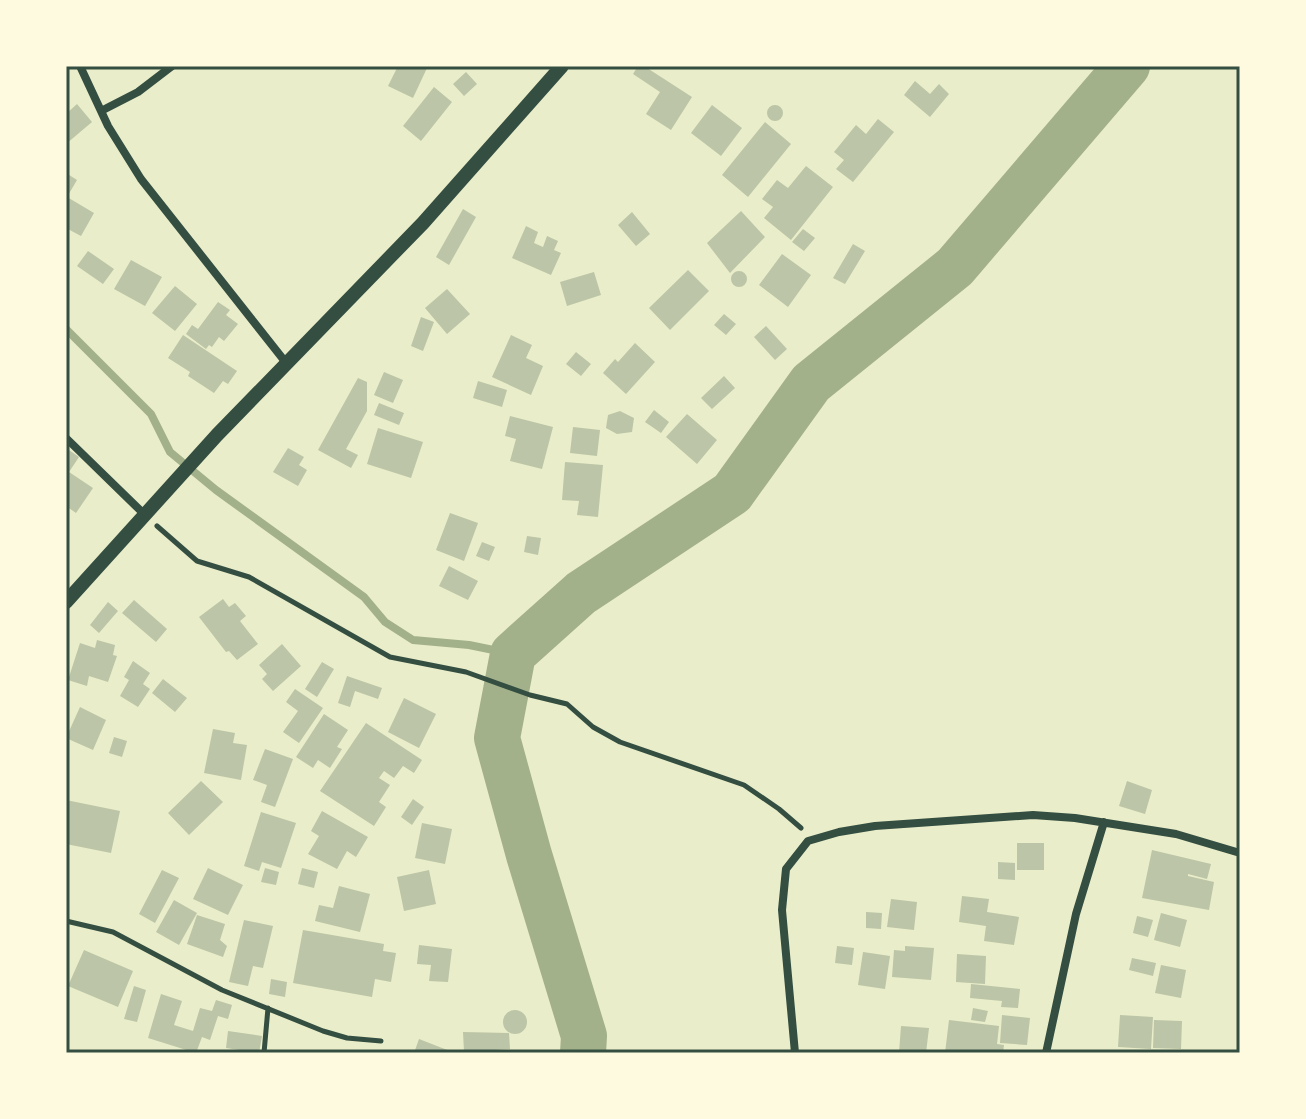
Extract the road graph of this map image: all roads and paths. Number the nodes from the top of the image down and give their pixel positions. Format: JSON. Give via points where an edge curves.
{"nodes":[{"id":1,"x":80,"y":66,"type":"edge"},
{"id":2,"x":172,"y":66,"type":"edge"},
{"id":3,"x":562,"y":66,"type":"edge"},
{"id":4,"x":101,"y":111,"type":"junction"},
{"id":5,"x":288,"y":364,"type":"junction"},
{"id":6,"x":66,"y":438,"type":"edge"},
{"id":7,"x":144,"y":514,"type":"junction"},
{"id":8,"x":66,"y":602,"type":"edge"},
{"id":9,"x":1104,"y":822,"type":"junction"},
{"id":10,"x":808,"y":841,"type":"junction"},
{"id":11,"x":1240,"y":853,"type":"edge"},
{"id":12,"x":66,"y":921,"type":"edge"},
{"id":13,"x":268,"y":1008,"type":"junction"},
{"id":14,"x":381,"y":1041,"type":"dead end"},
{"id":15,"x":264,"y":1053,"type":"edge"},
{"id":16,"x":795,"y":1053,"type":"edge"},
{"id":17,"x":1046,"y":1053,"type":"edge"}],
"edges":[{"from":1,"to":4,"type":"street"},
{"from":2,"to":4,"type":"street"},
{"from":3,"to":5,"type":"street"},
{"from":4,"to":5,"type":"street","via":[[141,179]]},
{"from":5,"to":7,"type":"street"},
{"from":6,"to":7,"type":"street"},
{"from":7,"to":8,"type":"street"},
{"from":7,"to":10,"type":"path","via":[[197,561],[249,577],[390,657],[466,672],[567,704],[620,742],[744,785],[796,823]]},
{"from":9,"to":10,"type":"street","via":[[1033,815],[977,817],[875,826]]},
{"from":9,"to":11,"type":"street","via":[[1176,834]]},
{"from":9,"to":17,"type":"street","via":[[1076,914]]},
{"from":10,"to":16,"type":"street","via":[[786,869],[782,910]]},
{"from":12,"to":13,"type":"path","via":[[113,932],[222,990]]},
{"from":13,"to":14,"type":"path","via":[[335,1034]]},
{"from":13,"to":15,"type":"path"}]}
